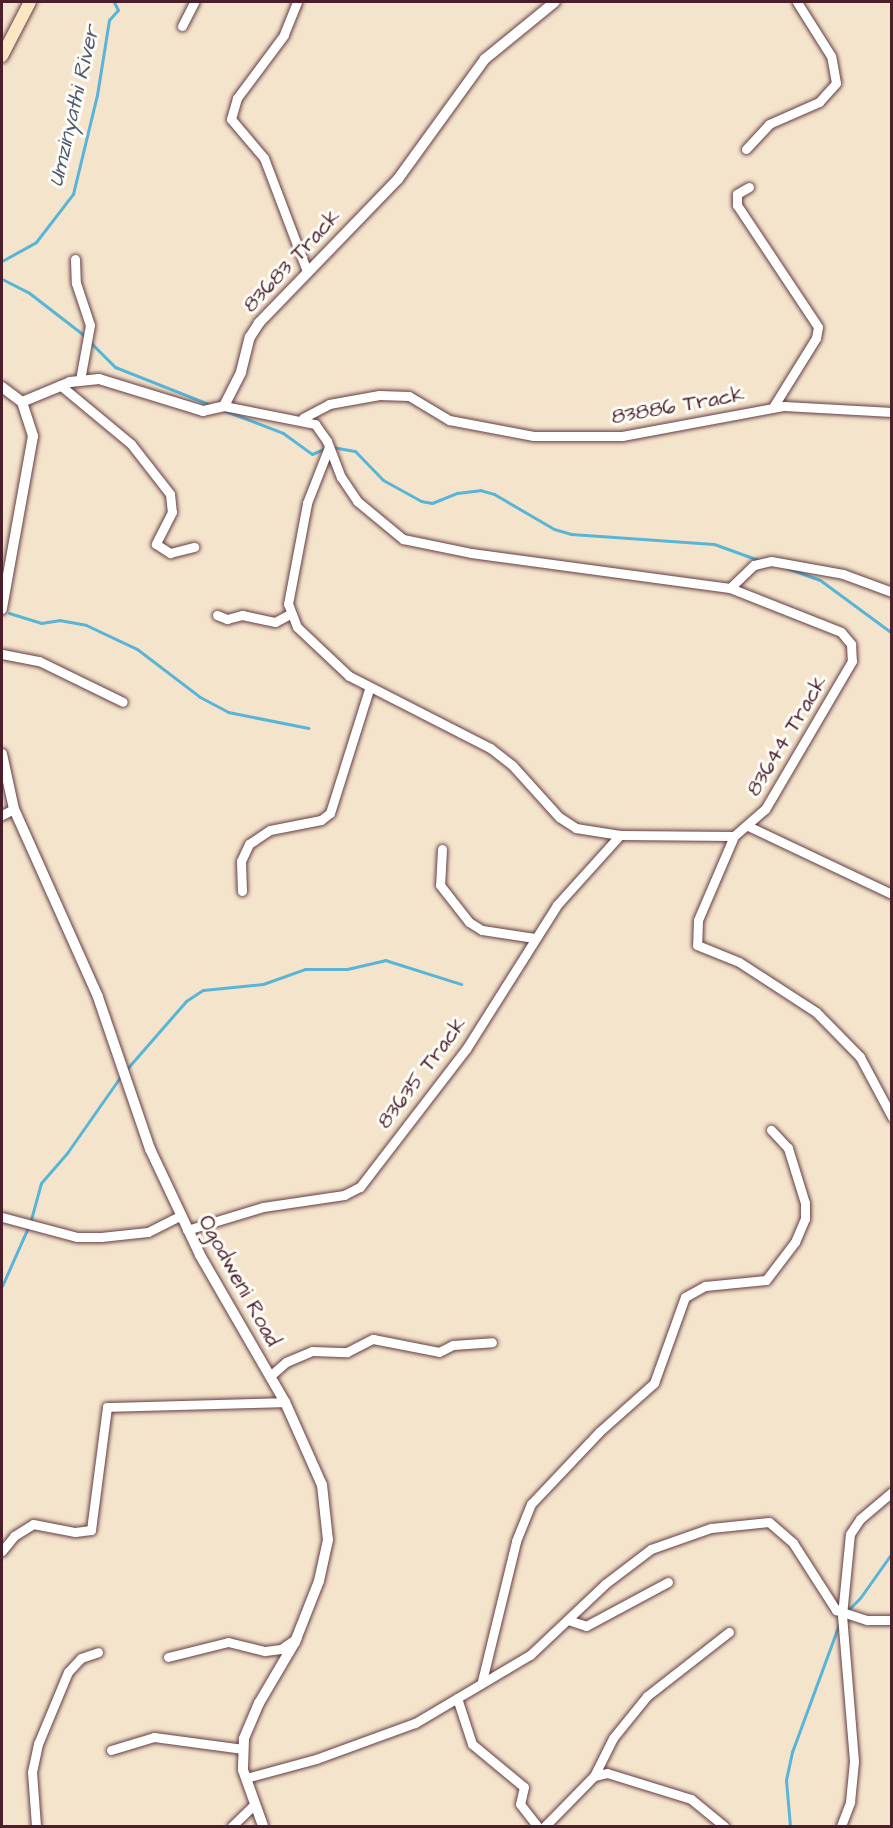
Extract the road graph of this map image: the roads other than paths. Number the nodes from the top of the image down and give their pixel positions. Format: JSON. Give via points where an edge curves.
{"nodes":[{"id":1,"x":30,"y":2,"type":"edge"},
{"id":2,"x":194,"y":2,"type":"edge"},
{"id":3,"x":296,"y":2,"type":"edge"},
{"id":4,"x":555,"y":2,"type":"edge"},
{"id":5,"x":797,"y":2,"type":"edge"},
{"id":6,"x":182,"y":26,"type":"dead end"},
{"id":7,"x":2,"y":56,"type":"edge"},
{"id":8,"x":746,"y":149,"type":"dead end"},
{"id":9,"x":749,"y":187,"type":"dead end"},
{"id":10,"x":75,"y":259,"type":"dead end"},
{"id":11,"x":307,"y":271,"type":"junction"},
{"id":12,"x":80,"y":380,"type":"junction"},
{"id":13,"x":60,"y":385,"type":"junction"},
{"id":14,"x":2,"y":387,"type":"edge"},
{"id":15,"x":22,"y":402,"type":"junction"},
{"id":16,"x":224,"y":406,"type":"junction"},
{"id":17,"x":773,"y":407,"type":"junction"},
{"id":18,"x":891,"y":412,"type":"edge"},
{"id":19,"x":303,"y":418,"type":"junction"},
{"id":20,"x":329,"y":447,"type":"junction"},
{"id":21,"x":194,"y":547,"type":"dead end"},
{"id":22,"x":730,"y":588,"type":"junction"},
{"id":23,"x":891,"y":592,"type":"edge"},
{"id":24,"x":2,"y":609,"type":"edge"},
{"id":25,"x":290,"y":614,"type":"junction"},
{"id":26,"x":217,"y":615,"type":"dead end"},
{"id":27,"x":2,"y":654,"type":"edge"},
{"id":28,"x":369,"y":689,"type":"junction"},
{"id":29,"x":123,"y":702,"type":"dead end"},
{"id":30,"x":2,"y":754,"type":"edge"},
{"id":31,"x":14,"y":809,"type":"junction"},
{"id":32,"x":2,"y":815,"type":"edge"},
{"id":33,"x":748,"y":825,"type":"junction"},
{"id":34,"x":620,"y":835,"type":"junction"},
{"id":35,"x":734,"y":836,"type":"junction"},
{"id":36,"x":442,"y":849,"type":"dead end"},
{"id":37,"x":242,"y":891,"type":"dead end"},
{"id":38,"x":891,"y":894,"type":"edge"},
{"id":39,"x":534,"y":939,"type":"junction"},
{"id":40,"x":891,"y":1117,"type":"edge"},
{"id":41,"x":771,"y":1130,"type":"dead end"},
{"id":42,"x":180,"y":1215,"type":"junction"},
{"id":43,"x":2,"y":1217,"type":"edge"},
{"id":44,"x":187,"y":1230,"type":"junction"},
{"id":45,"x":492,"y":1342,"type":"dead end"},
{"id":46,"x":270,"y":1376,"type":"junction"},
{"id":47,"x":285,"y":1402,"type":"junction"},
{"id":48,"x":891,"y":1492,"type":"edge"},
{"id":49,"x":2,"y":1551,"type":"edge"},
{"id":50,"x":668,"y":1582,"type":"dead end"},
{"id":51,"x":842,"y":1615,"type":"junction"},
{"id":52,"x":568,"y":1620,"type":"junction"},
{"id":53,"x":891,"y":1620,"type":"edge"},
{"id":54,"x":729,"y":1632,"type":"dead end"},
{"id":55,"x":297,"y":1638,"type":"junction"},
{"id":56,"x":98,"y":1652,"type":"dead end"},
{"id":57,"x":168,"y":1657,"type":"dead end"},
{"id":58,"x":482,"y":1681,"type":"junction"},
{"id":59,"x":457,"y":1698,"type":"junction"},
{"id":60,"x":243,"y":1749,"type":"junction"},
{"id":61,"x":111,"y":1750,"type":"dead end"},
{"id":62,"x":594,"y":1776,"type":"junction"},
{"id":63,"x":246,"y":1778,"type":"junction"},
{"id":64,"x":254,"y":1805,"type":"junction"},
{"id":65,"x":36,"y":1827,"type":"edge"},
{"id":66,"x":232,"y":1827,"type":"edge"},
{"id":67,"x":263,"y":1827,"type":"edge"},
{"id":68,"x":537,"y":1827,"type":"edge"},
{"id":69,"x":545,"y":1827,"type":"edge"},
{"id":70,"x":724,"y":1827,"type":"edge"},
{"id":71,"x":841,"y":1827,"type":"edge"}],
"edges":[{"from":1,"to":7,"type":"main road"},
{"from":2,"to":6,"type":"street"},
{"from":3,"to":11,"type":"street","via":[[284,35],[237,98],[231,119],[264,158]]},
{"from":4,"to":11,"type":"street","name":"83683 Track","via":[[485,60],[398,179]]},
{"from":5,"to":8,"type":"street","via":[[831,56],[836,83],[819,102],[769,124]]},
{"from":9,"to":17,"type":"street","via":[[737,194],[737,205],[818,327],[816,338]]},
{"from":10,"to":12,"type":"street","via":[[76,283],[90,325]]},
{"from":11,"to":16,"type":"street","name":"83683 Track","via":[[250,337],[241,372]]},
{"from":12,"to":13,"type":"street"},
{"from":12,"to":16,"type":"street","via":[[112,381],[203,411]]},
{"from":13,"to":15,"type":"street"},
{"from":13,"to":21,"type":"street","via":[[131,444],[170,494],[172,512],[156,544],[170,553]]},
{"from":14,"to":15,"type":"street"},
{"from":15,"to":24,"type":"street","via":[[33,436]]},
{"from":16,"to":19,"type":"street"},
{"from":17,"to":18,"type":"street","name":"83886 Track"},
{"from":17,"to":19,"type":"street","name":"83886 Track","via":[[683,427],[610,437],[534,436],[466,424],[449,420],[417,400],[399,395],[350,399],[317,409]]},
{"from":19,"to":20,"type":"street","name":"83644 Track","via":[[320,428]]},
{"from":20,"to":22,"type":"street","name":"83644 Track","via":[[341,477],[357,501],[403,539],[471,553]]},
{"from":20,"to":25,"type":"street","via":[[314,477],[297,544],[288,594]]},
{"from":22,"to":23,"type":"street","via":[[754,565],[771,561],[843,574]]},
{"from":22,"to":33,"type":"street","name":"83644 Track","via":[[841,632],[853,650],[847,671],[799,746],[769,804]]},
{"from":25,"to":26,"type":"street","via":[[275,622]]},
{"from":25,"to":28,"type":"street","via":[[309,639]]},
{"from":27,"to":29,"type":"street","via":[[39,661]]},
{"from":28,"to":34,"type":"street","via":[[490,748],[571,826]]},
{"from":28,"to":37,"type":"street","via":[[330,813],[321,820],[270,830],[249,844],[241,861]]},
{"from":30,"to":31,"type":"street","name":"Ogodweni Road"},
{"from":31,"to":32,"type":"street"},
{"from":31,"to":42,"type":"street","name":"Ogodweni Road","via":[[30,852],[83,958],[150,1149]]},
{"from":33,"to":35,"type":"street","name":"83644 Track"},
{"from":33,"to":38,"type":"street"},
{"from":34,"to":35,"type":"street"},
{"from":34,"to":39,"type":"street","name":"83635 Track","via":[[557,904]]},
{"from":35,"to":40,"type":"street","via":[[698,920],[697,945],[739,962],[816,1012],[860,1057]]},
{"from":36,"to":39,"type":"street","via":[[440,885],[469,922],[482,930]]},
{"from":39,"to":44,"type":"street","name":"83635 Track","via":[[466,1049],[360,1187],[344,1195],[263,1207]]},
{"from":41,"to":58,"type":"street","via":[[788,1148],[805,1203],[805,1219],[795,1242],[766,1280],[692,1290],[678,1307],[662,1369],[654,1383],[599,1432],[531,1504],[517,1535]]},
{"from":42,"to":43,"type":"street","via":[[148,1233],[93,1237],[56,1232]]},
{"from":42,"to":44,"type":"street","name":"Ogodweni Road"},
{"from":44,"to":46,"type":"street","name":"Ogodweni Road"},
{"from":45,"to":46,"type":"street","via":[[453,1345],[439,1352],[373,1339],[347,1352],[314,1350],[286,1362]]},
{"from":46,"to":47,"type":"street","name":"Ogodweni Road"},
{"from":47,"to":49,"type":"street","via":[[107,1407],[91,1530],[75,1532],[33,1524],[14,1536]]},
{"from":47,"to":55,"type":"street","name":"Ogodweni Road","via":[[322,1485],[328,1524],[321,1574]]},
{"from":48,"to":51,"type":"street","via":[[852,1528]]},
{"from":50,"to":52,"type":"street","via":[[586,1626]]},
{"from":51,"to":52,"type":"street","via":[[830,1604],[793,1544],[774,1524],[759,1521],[681,1535],[651,1549],[605,1584]]},
{"from":51,"to":53,"type":"street"},
{"from":51,"to":71,"type":"street","via":[[854,1761],[850,1802]]},
{"from":52,"to":58,"type":"street","via":[[530,1655]]},
{"from":54,"to":62,"type":"street","via":[[646,1696],[613,1738]]},
{"from":55,"to":57,"type":"street","via":[[281,1649],[265,1651],[228,1642]]},
{"from":55,"to":60,"type":"street","name":"Ogodweni Road","via":[[254,1713]]},
{"from":56,"to":65,"type":"street","via":[[81,1658],[68,1672],[38,1744],[32,1772]]},
{"from":58,"to":59,"type":"street"},
{"from":59,"to":63,"type":"street","via":[[415,1723],[316,1759]]},
{"from":59,"to":68,"type":"street","via":[[472,1744],[483,1757],[524,1787],[520,1804]]},
{"from":60,"to":61,"type":"street","via":[[154,1737]]},
{"from":60,"to":63,"type":"street","name":"Ogodweni Road"},
{"from":62,"to":69,"type":"street"},
{"from":62,"to":70,"type":"street","via":[[622,1776],[692,1799]]},
{"from":63,"to":64,"type":"street","name":"Ogodweni Road"},
{"from":64,"to":66,"type":"street"},
{"from":64,"to":67,"type":"street","name":"Ogodweni Road"}]}
